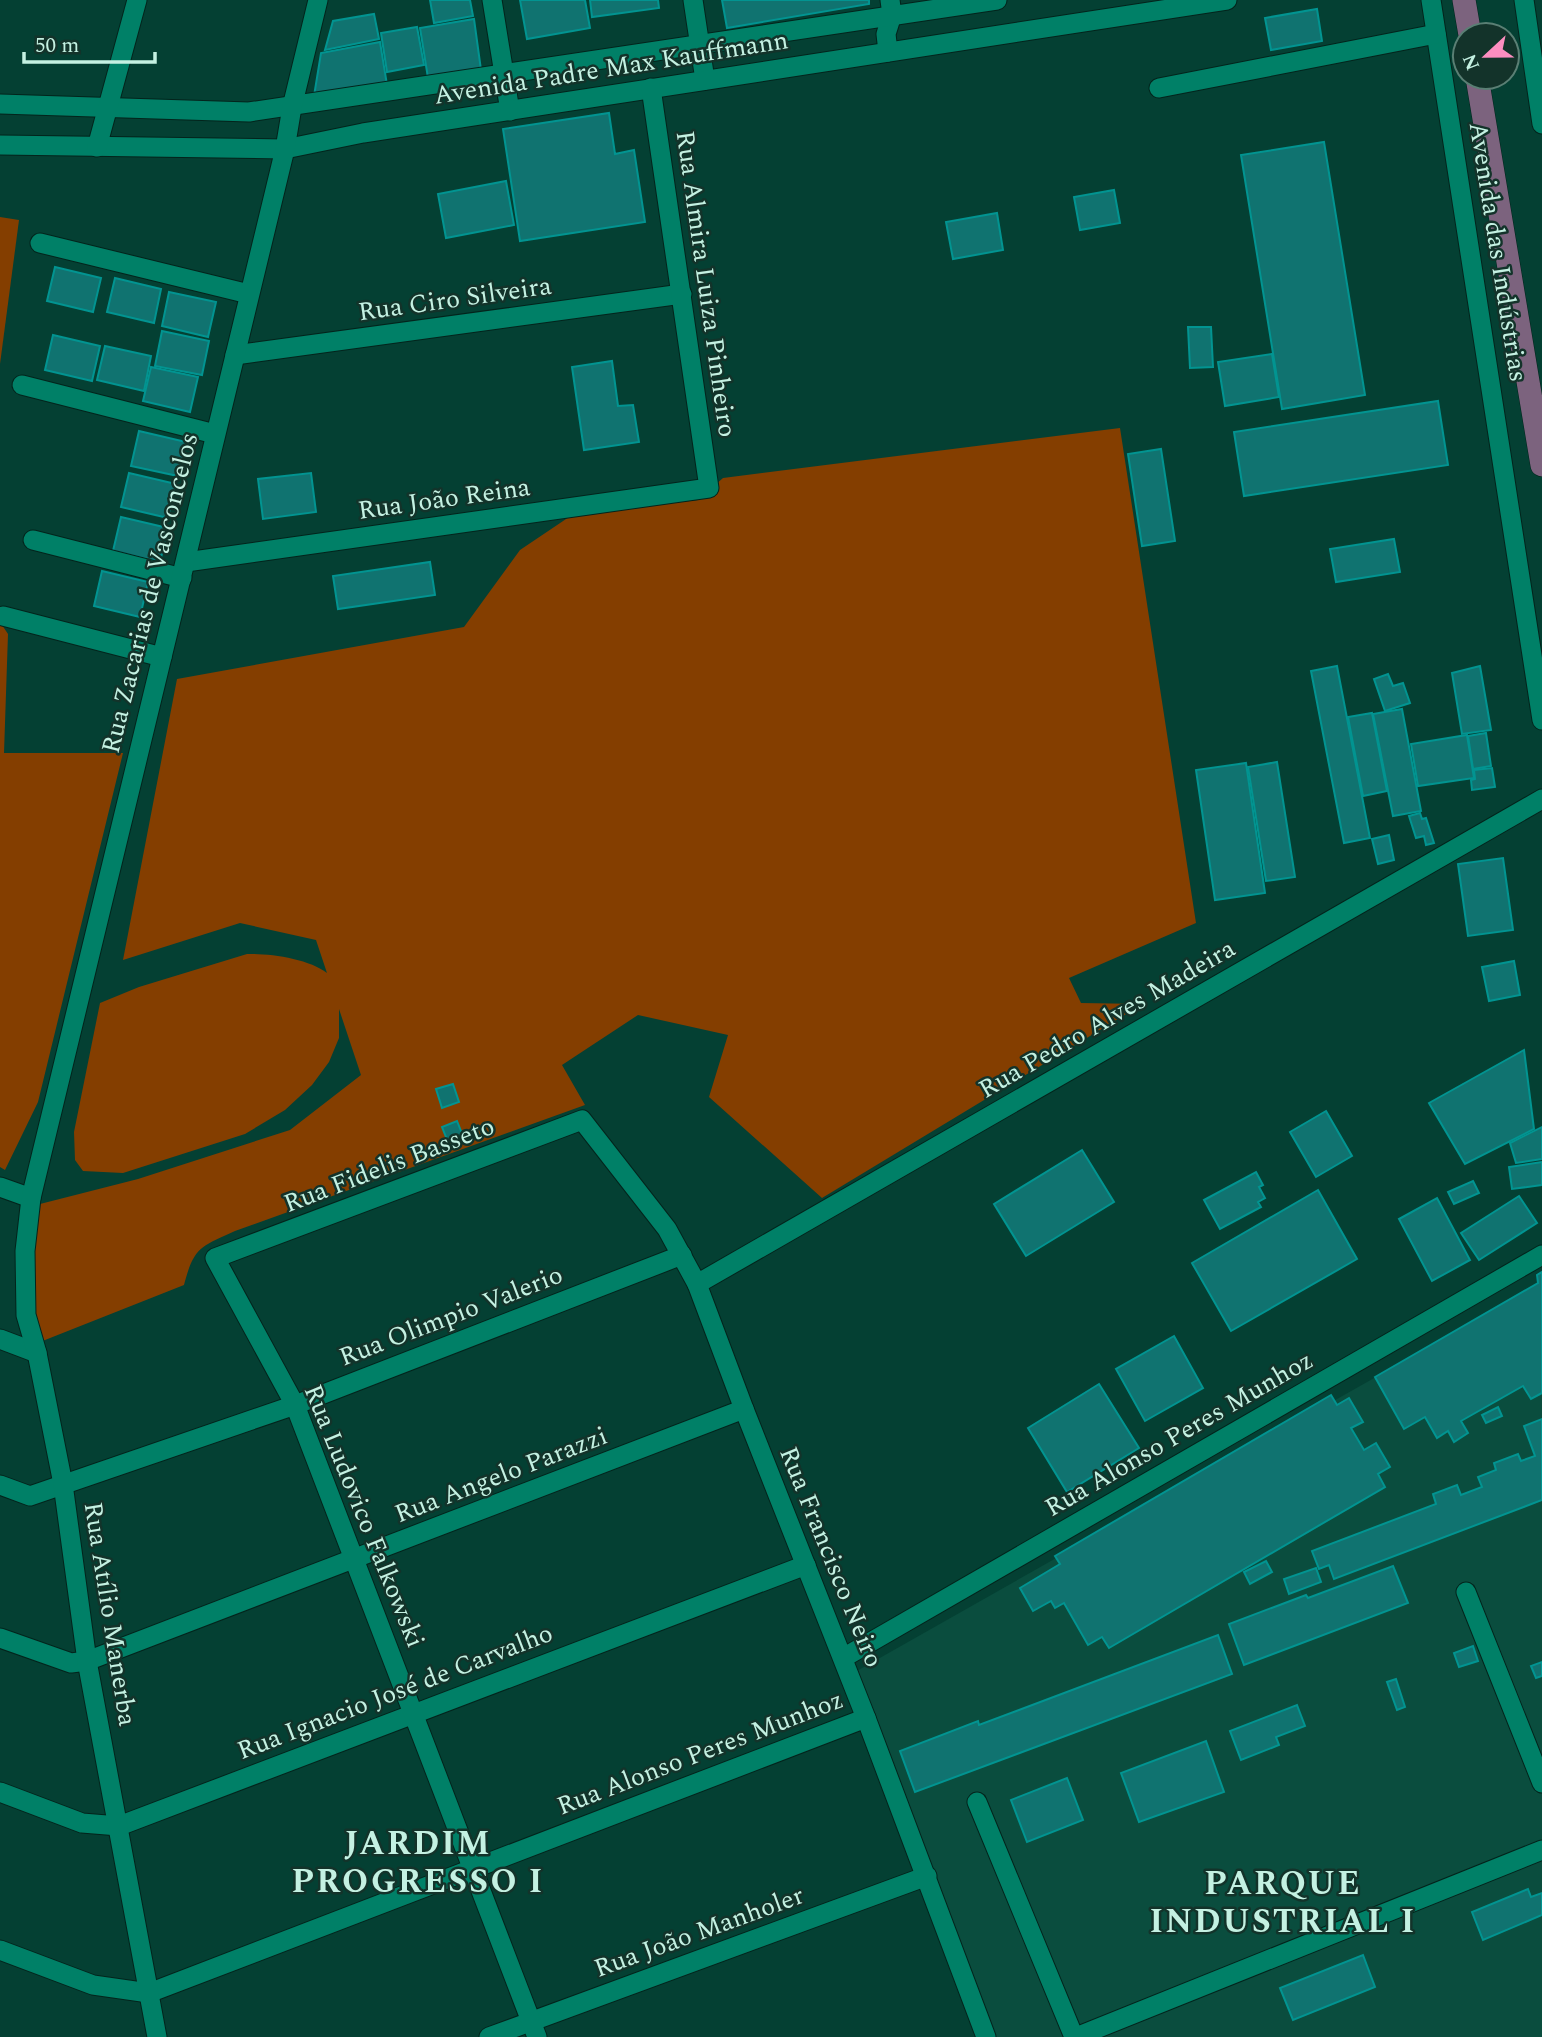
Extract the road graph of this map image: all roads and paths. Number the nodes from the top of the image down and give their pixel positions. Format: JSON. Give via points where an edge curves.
{"nodes":[{"id":1,"x":137,"y":0,"type":"edge"},
{"id":2,"x":318,"y":0,"type":"edge"},
{"id":3,"x":492,"y":0,"type":"edge"},
{"id":4,"x":693,"y":0,"type":"edge"},
{"id":5,"x":997,"y":0,"type":"edge"},
{"id":6,"x":1227,"y":0,"type":"edge"},
{"id":7,"x":1431,"y":0,"type":"edge"},
{"id":8,"x":1464,"y":0,"type":"edge"},
{"id":9,"x":1524,"y":0,"type":"edge"},
{"id":10,"x":891,"y":8,"type":"edge"},
{"id":11,"x":1468,"y":21,"type":"edge"},
{"id":12,"x":1436,"y":34,"type":"junction"},
{"id":13,"x":700,"y":43,"type":"junction"},
{"id":14,"x":888,"y":52,"type":"junction"},
{"id":15,"x":503,"y":75,"type":"junction"},
{"id":16,"x":705,"y":80,"type":"junction"},
{"id":17,"x":651,"y":88,"type":"junction"},
{"id":18,"x":1159,"y":88,"type":"dead end"},
{"id":19,"x":1479,"y":91,"type":"edge"},
{"id":20,"x":0,"y":104,"type":"edge"},
{"id":21,"x":292,"y":107,"type":"junction"},
{"id":22,"x":109,"y":108,"type":"junction"},
{"id":23,"x":510,"y":111,"type":"junction"},
{"id":24,"x":1542,"y":124,"type":"edge"},
{"id":25,"x":0,"y":145,"type":"edge"},
{"id":26,"x":97,"y":147,"type":"junction"},
{"id":27,"x":285,"y":149,"type":"junction"},
{"id":28,"x":40,"y":243,"type":"dead end"},
{"id":29,"x":249,"y":294,"type":"junction"},
{"id":30,"x":682,"y":295,"type":"junction"},
{"id":31,"x":235,"y":355,"type":"junction"},
{"id":32,"x":23,"y":385,"type":"dead end"},
{"id":33,"x":215,"y":435,"type":"junction"},
{"id":34,"x":1542,"y":465,"type":"edge"},
{"id":35,"x":709,"y":488,"type":"joint"},
{"id":36,"x":33,"y":540,"type":"dead end"},
{"id":37,"x":184,"y":570,"type":"junction"},
{"id":38,"x":3,"y":616,"type":"dead end"},
{"id":39,"x":162,"y":657,"type":"junction"},
{"id":40,"x":1542,"y":720,"type":"edge"},
{"id":41,"x":1542,"y":799,"type":"edge"},
{"id":42,"x":582,"y":1120,"type":"joint"},
{"id":43,"x":0,"y":1187,"type":"edge"},
{"id":44,"x":31,"y":1198,"type":"junction"},
{"id":45,"x":682,"y":1255,"type":"junction"},
{"id":46,"x":1542,"y":1255,"type":"edge"},
{"id":47,"x":215,"y":1258,"type":"joint"},
{"id":48,"x":697,"y":1284,"type":"junction"},
{"id":49,"x":0,"y":1339,"type":"edge"},
{"id":50,"x":37,"y":1353,"type":"junction"},
{"id":51,"x":295,"y":1405,"type":"junction"},
{"id":52,"x":744,"y":1409,"type":"junction"},
{"id":53,"x":63,"y":1484,"type":"junction"},
{"id":54,"x":0,"y":1485,"type":"edge"},
{"id":55,"x":355,"y":1559,"type":"junction"},
{"id":56,"x":806,"y":1565,"type":"junction"},
{"id":57,"x":1466,"y":1592,"type":"dead end"},
{"id":58,"x":0,"y":1638,"type":"edge"},
{"id":59,"x":843,"y":1658,"type":"junction"},
{"id":60,"x":87,"y":1661,"type":"junction"},
{"id":61,"x":413,"y":1713,"type":"junction"},
{"id":62,"x":866,"y":1718,"type":"junction"},
{"id":63,"x":1542,"y":1783,"type":"edge"},
{"id":64,"x":0,"y":1792,"type":"edge"},
{"id":65,"x":977,"y":1802,"type":"dead end"},
{"id":66,"x":119,"y":1826,"type":"junction"},
{"id":67,"x":1542,"y":1850,"type":"edge"},
{"id":68,"x":473,"y":1868,"type":"junction"},
{"id":69,"x":927,"y":1876,"type":"junction"},
{"id":70,"x":0,"y":1950,"type":"edge"},
{"id":71,"x":149,"y":1993,"type":"junction"},
{"id":72,"x":534,"y":2029,"type":"edge"},
{"id":73,"x":980,"y":2035,"type":"edge"},
{"id":74,"x":157,"y":2037,"type":"edge"},
{"id":75,"x":489,"y":2037,"type":"edge"},
{"id":76,"x":1075,"y":2037,"type":"edge"}],
"edges":[{"from":1,"to":22,"type":"street"},
{"from":2,"to":21,"type":"street","name":"Rua Zacarias de Vasconcelos"},
{"from":3,"to":15,"type":"street"},
{"from":4,"to":13,"type":"street"},
{"from":5,"to":10,"type":"street","name":"Avenida Padre Max Kauffmann"},
{"from":6,"to":14,"type":"street","name":"Avenida Padre Max Kauffmann"},
{"from":7,"to":12,"type":"street","name":"Avenida das Indústrias"},
{"from":8,"to":11,"type":"main road"},
{"from":9,"to":24,"type":"street"},
{"from":10,"to":13,"type":"street","name":"Avenida Padre Max Kauffmann"},
{"from":10,"to":14,"type":"street"},
{"from":12,"to":18,"type":"street"},
{"from":12,"to":40,"type":"street","name":"Avenida das Indústrias"},
{"from":13,"to":15,"type":"street","name":"Avenida Padre Max Kauffmann"},
{"from":13,"to":16,"type":"street"},
{"from":14,"to":16,"type":"street","name":"Avenida Padre Max Kauffmann"},
{"from":15,"to":21,"type":"street","name":"Avenida Padre Max Kauffmann"},
{"from":15,"to":23,"type":"street"},
{"from":16,"to":17,"type":"street","name":"Avenida Padre Max Kauffmann"},
{"from":17,"to":23,"type":"street","name":"Avenida Padre Max Kauffmann"},
{"from":17,"to":30,"type":"street","name":"Rua Almira Luiza Pinheiro"},
{"from":19,"to":34,"type":"main road","name":"Avenida das Indústrias"},
{"from":20,"to":22,"type":"street","name":"Avenida Padre Max Kauffmann"},
{"from":21,"to":22,"type":"street","name":"Avenida Padre Max Kauffmann","via":[[249,112]]},
{"from":21,"to":27,"type":"street","name":"Rua Zacarias de Vasconcelos"},
{"from":22,"to":26,"type":"street"},
{"from":23,"to":27,"type":"street","name":"Avenida Padre Max Kauffmann"},
{"from":25,"to":26,"type":"street","name":"Avenida Padre Max Kauffmann"},
{"from":26,"to":27,"type":"street","name":"Avenida Padre Max Kauffmann"},
{"from":27,"to":29,"type":"street","name":"Rua Zacarias de Vasconcelos"},
{"from":28,"to":29,"type":"street"},
{"from":29,"to":31,"type":"street","name":"Rua Zacarias de Vasconcelos"},
{"from":30,"to":31,"type":"street","name":"Rua Ciro Silveira"},
{"from":30,"to":35,"type":"street","name":"Rua Almira Luiza Pinheiro"},
{"from":31,"to":33,"type":"street","name":"Rua Zacarias de Vasconcelos"},
{"from":32,"to":33,"type":"street"},
{"from":33,"to":37,"type":"street","name":"Rua Zacarias de Vasconcelos"},
{"from":35,"to":37,"type":"street","name":"Rua João Reina"},
{"from":36,"to":37,"type":"street"},
{"from":37,"to":39,"type":"street","name":"Rua Zacarias de Vasconcelos"},
{"from":38,"to":39,"type":"street"},
{"from":39,"to":44,"type":"street","name":"Rua Zacarias de Vasconcelos"},
{"from":41,"to":48,"type":"street","name":"Rua Pedro Alves Madeira"},
{"from":42,"to":45,"type":"street","name":"Rua Francisco Neiro"},
{"from":42,"to":47,"type":"street","name":"Rua Fidelis Basseto"},
{"from":43,"to":44,"type":"street"},
{"from":44,"to":50,"type":"street","name":"Rua Atílio Manerba","via":[[25,1251],[26,1315]]},
{"from":45,"to":48,"type":"street","name":"Rua Francisco Neiro"},
{"from":45,"to":51,"type":"street","name":"Rua Olimpio Valerio"},
{"from":46,"to":59,"type":"street","name":"Rua Alonso Peres Munhoz"},
{"from":47,"to":51,"type":"street","name":"Rua Ludovico Falkowski"},
{"from":48,"to":52,"type":"street","name":"Rua Francisco Neiro"},
{"from":49,"to":50,"type":"street"},
{"from":50,"to":53,"type":"street","name":"Rua Atílio Manerba"},
{"from":51,"to":53,"type":"street","name":"Rua Olimpio Valerio"},
{"from":51,"to":55,"type":"street","name":"Rua Ludovico Falkowski"},
{"from":52,"to":55,"type":"street","name":"Rua Angelo Parazzi"},
{"from":52,"to":56,"type":"street","name":"Rua Francisco Neiro"},
{"from":53,"to":54,"type":"street","name":"Rua Olimpio Valerio","via":[[30,1496]]},
{"from":53,"to":60,"type":"street","name":"Rua Atílio Manerba"},
{"from":55,"to":60,"type":"street","name":"Rua Angelo Parazzi"},
{"from":55,"to":61,"type":"street","name":"Rua Ludovico Falkowski"},
{"from":56,"to":59,"type":"street","name":"Rua Francisco Neiro"},
{"from":56,"to":61,"type":"street","name":"Rua Ignacio José de Carvalho"},
{"from":57,"to":63,"type":"street"},
{"from":58,"to":60,"type":"street","name":"Rua Angelo Parazzi","via":[[71,1663]]},
{"from":59,"to":62,"type":"street","name":"Rua Francisco Neiro"},
{"from":60,"to":66,"type":"street","name":"Rua Atílio Manerba"},
{"from":61,"to":66,"type":"street","name":"Rua Ignacio José de Carvalho"},
{"from":61,"to":68,"type":"street","name":"Rua Ludovico Falkowski"},
{"from":62,"to":68,"type":"street","name":"Rua Alonso Peres Munhoz"},
{"from":62,"to":69,"type":"street","name":"Rua Francisco Neiro"},
{"from":64,"to":66,"type":"street","name":"Rua Ignacio José de Carvalho","via":[[82,1824]]},
{"from":65,"to":76,"type":"street"},
{"from":66,"to":71,"type":"street","name":"Rua Atílio Manerba"},
{"from":67,"to":76,"type":"street"},
{"from":68,"to":71,"type":"street","name":"Rua Alonso Peres Munhoz"},
{"from":68,"to":72,"type":"street","name":"Rua Ludovico Falkowski"},
{"from":69,"to":72,"type":"street","name":"Rua João Manholer"},
{"from":69,"to":73,"type":"street","name":"Rua Francisco Neiro"},
{"from":70,"to":71,"type":"street","name":"Rua Alonso Peres Munhoz","via":[[93,1985]]},
{"from":71,"to":74,"type":"street","name":"Rua Atílio Manerba"},
{"from":72,"to":75,"type":"street","name":"Rua João Manholer"}]}
